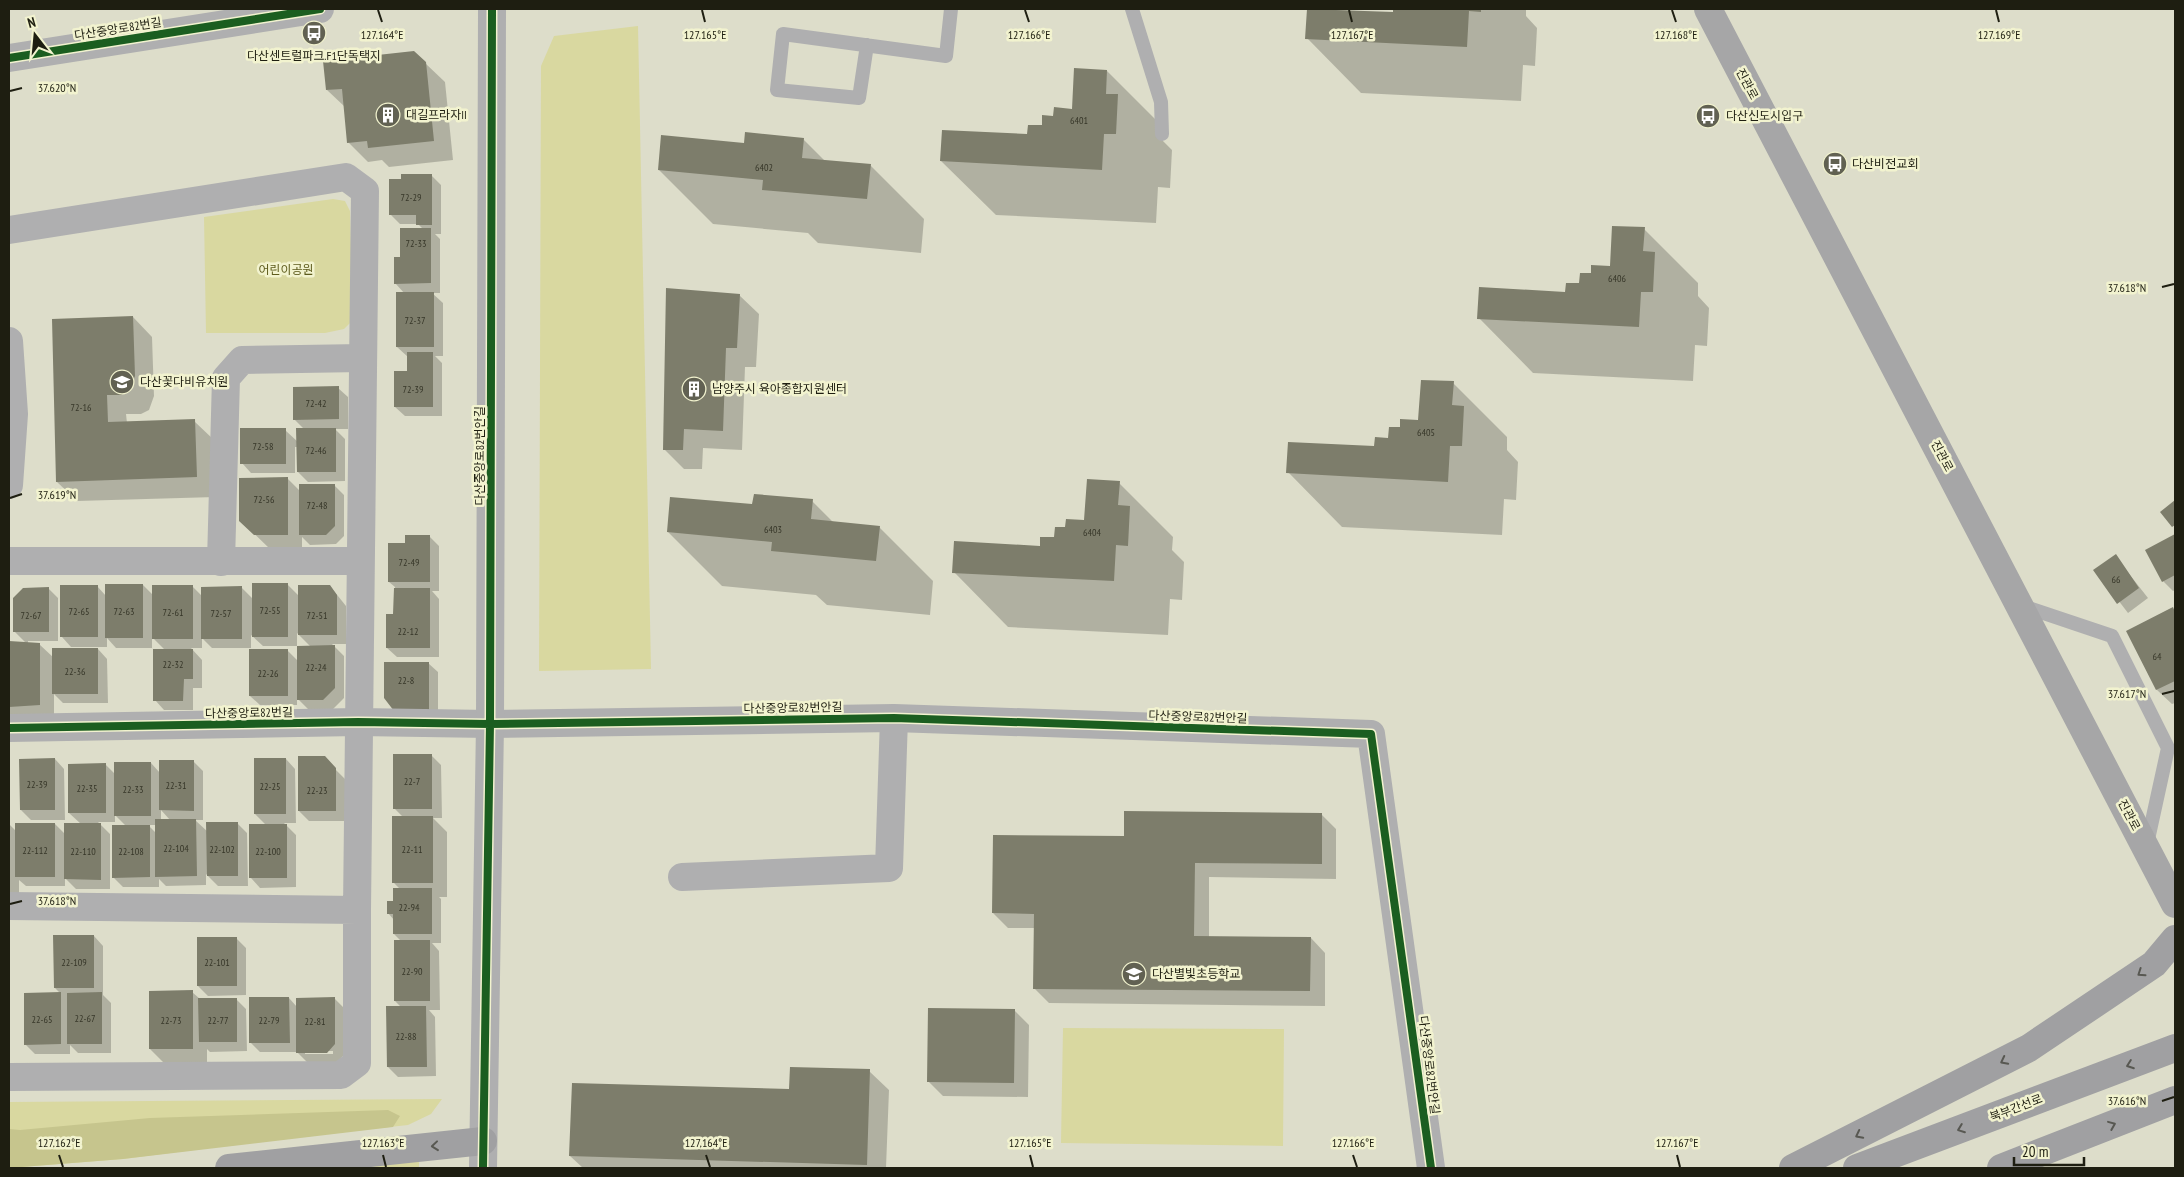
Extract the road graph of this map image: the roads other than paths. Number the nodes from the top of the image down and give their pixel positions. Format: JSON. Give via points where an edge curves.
{"nodes":[{"id":1,"x":320,"y":9,"type":"edge"},
{"id":2,"x":492,"y":9,"type":"edge"},
{"id":3,"x":951,"y":9,"type":"edge"},
{"id":4,"x":1132,"y":9,"type":"edge"},
{"id":5,"x":1708,"y":9,"type":"edge"},
{"id":6,"x":867,"y":45,"type":"junction"},
{"id":7,"x":9,"y":58,"type":"edge"},
{"id":8,"x":1162,"y":134,"type":"dead end"},
{"id":9,"x":9,"y":230,"type":"edge"},
{"id":10,"x":9,"y":341,"type":"edge"},
{"id":11,"x":362,"y":358,"type":"junction"},
{"id":12,"x":9,"y":485,"type":"edge"},
{"id":13,"x":9,"y":561,"type":"edge"},
{"id":14,"x":359,"y":561,"type":"junction"},
{"id":15,"x":221,"y":562,"type":"junction"},
{"id":16,"x":2019,"y":604,"type":"junction"},
{"id":17,"x":894,"y":718,"type":"junction"},
{"id":18,"x":358,"y":722,"type":"junction"},
{"id":19,"x":490,"y":724,"type":"junction"},
{"id":20,"x":9,"y":728,"type":"edge"},
{"id":21,"x":2146,"y":848,"type":"junction"},
{"id":22,"x":682,"y":877,"type":"dead end"},
{"id":23,"x":2175,"y":904,"type":"edge"},
{"id":24,"x":9,"y":906,"type":"edge"},
{"id":25,"x":357,"y":910,"type":"junction"},
{"id":26,"x":2175,"y":939,"type":"edge"},
{"id":27,"x":2175,"y":1048,"type":"edge"},
{"id":28,"x":9,"y":1077,"type":"edge"},
{"id":29,"x":2175,"y":1100,"type":"edge"},
{"id":30,"x":483,"y":1141,"type":"junction"},
{"id":31,"x":230,"y":1168,"type":"edge"},
{"id":32,"x":483,"y":1168,"type":"edge"},
{"id":33,"x":1431,"y":1168,"type":"edge"},
{"id":34,"x":1793,"y":1168,"type":"edge"},
{"id":35,"x":1856,"y":1168,"type":"edge"},
{"id":36,"x":2001,"y":1168,"type":"edge"}],
"edges":[{"from":1,"to":7,"type":"street","name":"다산중앙로82번길"},
{"from":2,"to":19,"type":"street","name":"다산중앙로82번안길"},
{"from":3,"to":6,"type":"lane","via":[[946,56]]},
{"from":4,"to":8,"type":"lane","via":[[1161,102]]},
{"from":5,"to":16,"type":"main road","name":"진관로"},
{"from":6,"to":6,"type":"lane","via":[[783,34],[777,90],[859,98]]},
{"from":9,"to":11,"type":"street","via":[[346,177],[364,191]]},
{"from":10,"to":12,"type":"street","via":[[14,414]]},
{"from":11,"to":14,"type":"street"},
{"from":11,"to":15,"type":"street","via":[[242,360],[226,378]]},
{"from":13,"to":15,"type":"street"},
{"from":14,"to":15,"type":"street"},
{"from":14,"to":18,"type":"street"},
{"from":16,"to":21,"type":"main road","name":"진관로"},
{"from":16,"to":21,"type":"lane","via":[[2112,636],[2168,748]]},
{"from":17,"to":19,"type":"street","name":"다산중앙로82번안길"},
{"from":17,"to":22,"type":"street","via":[[889,868]]},
{"from":17,"to":33,"type":"street","name":"다산중앙로82번안길","via":[[1371,734]]},
{"from":18,"to":19,"type":"street","name":"다산중앙로82번길"},
{"from":18,"to":20,"type":"street","name":"다산중앙로82번길"},
{"from":18,"to":25,"type":"street"},
{"from":19,"to":30,"type":"street"},
{"from":21,"to":23,"type":"main road","name":"진관로"},
{"from":24,"to":25,"type":"street"},
{"from":25,"to":28,"type":"street","via":[[357,1063],[341,1075]]},
{"from":26,"to":34,"type":"highway","one_way":true,"via":[[2154,964],[2029,1048]]},
{"from":27,"to":35,"type":"highway","name":"북부간선로","one_way":true},
{"from":36,"to":29,"type":"highway","one_way":true},
{"from":30,"to":31,"type":"highway","one_way":true},
{"from":30,"to":32,"type":"street"}]}
